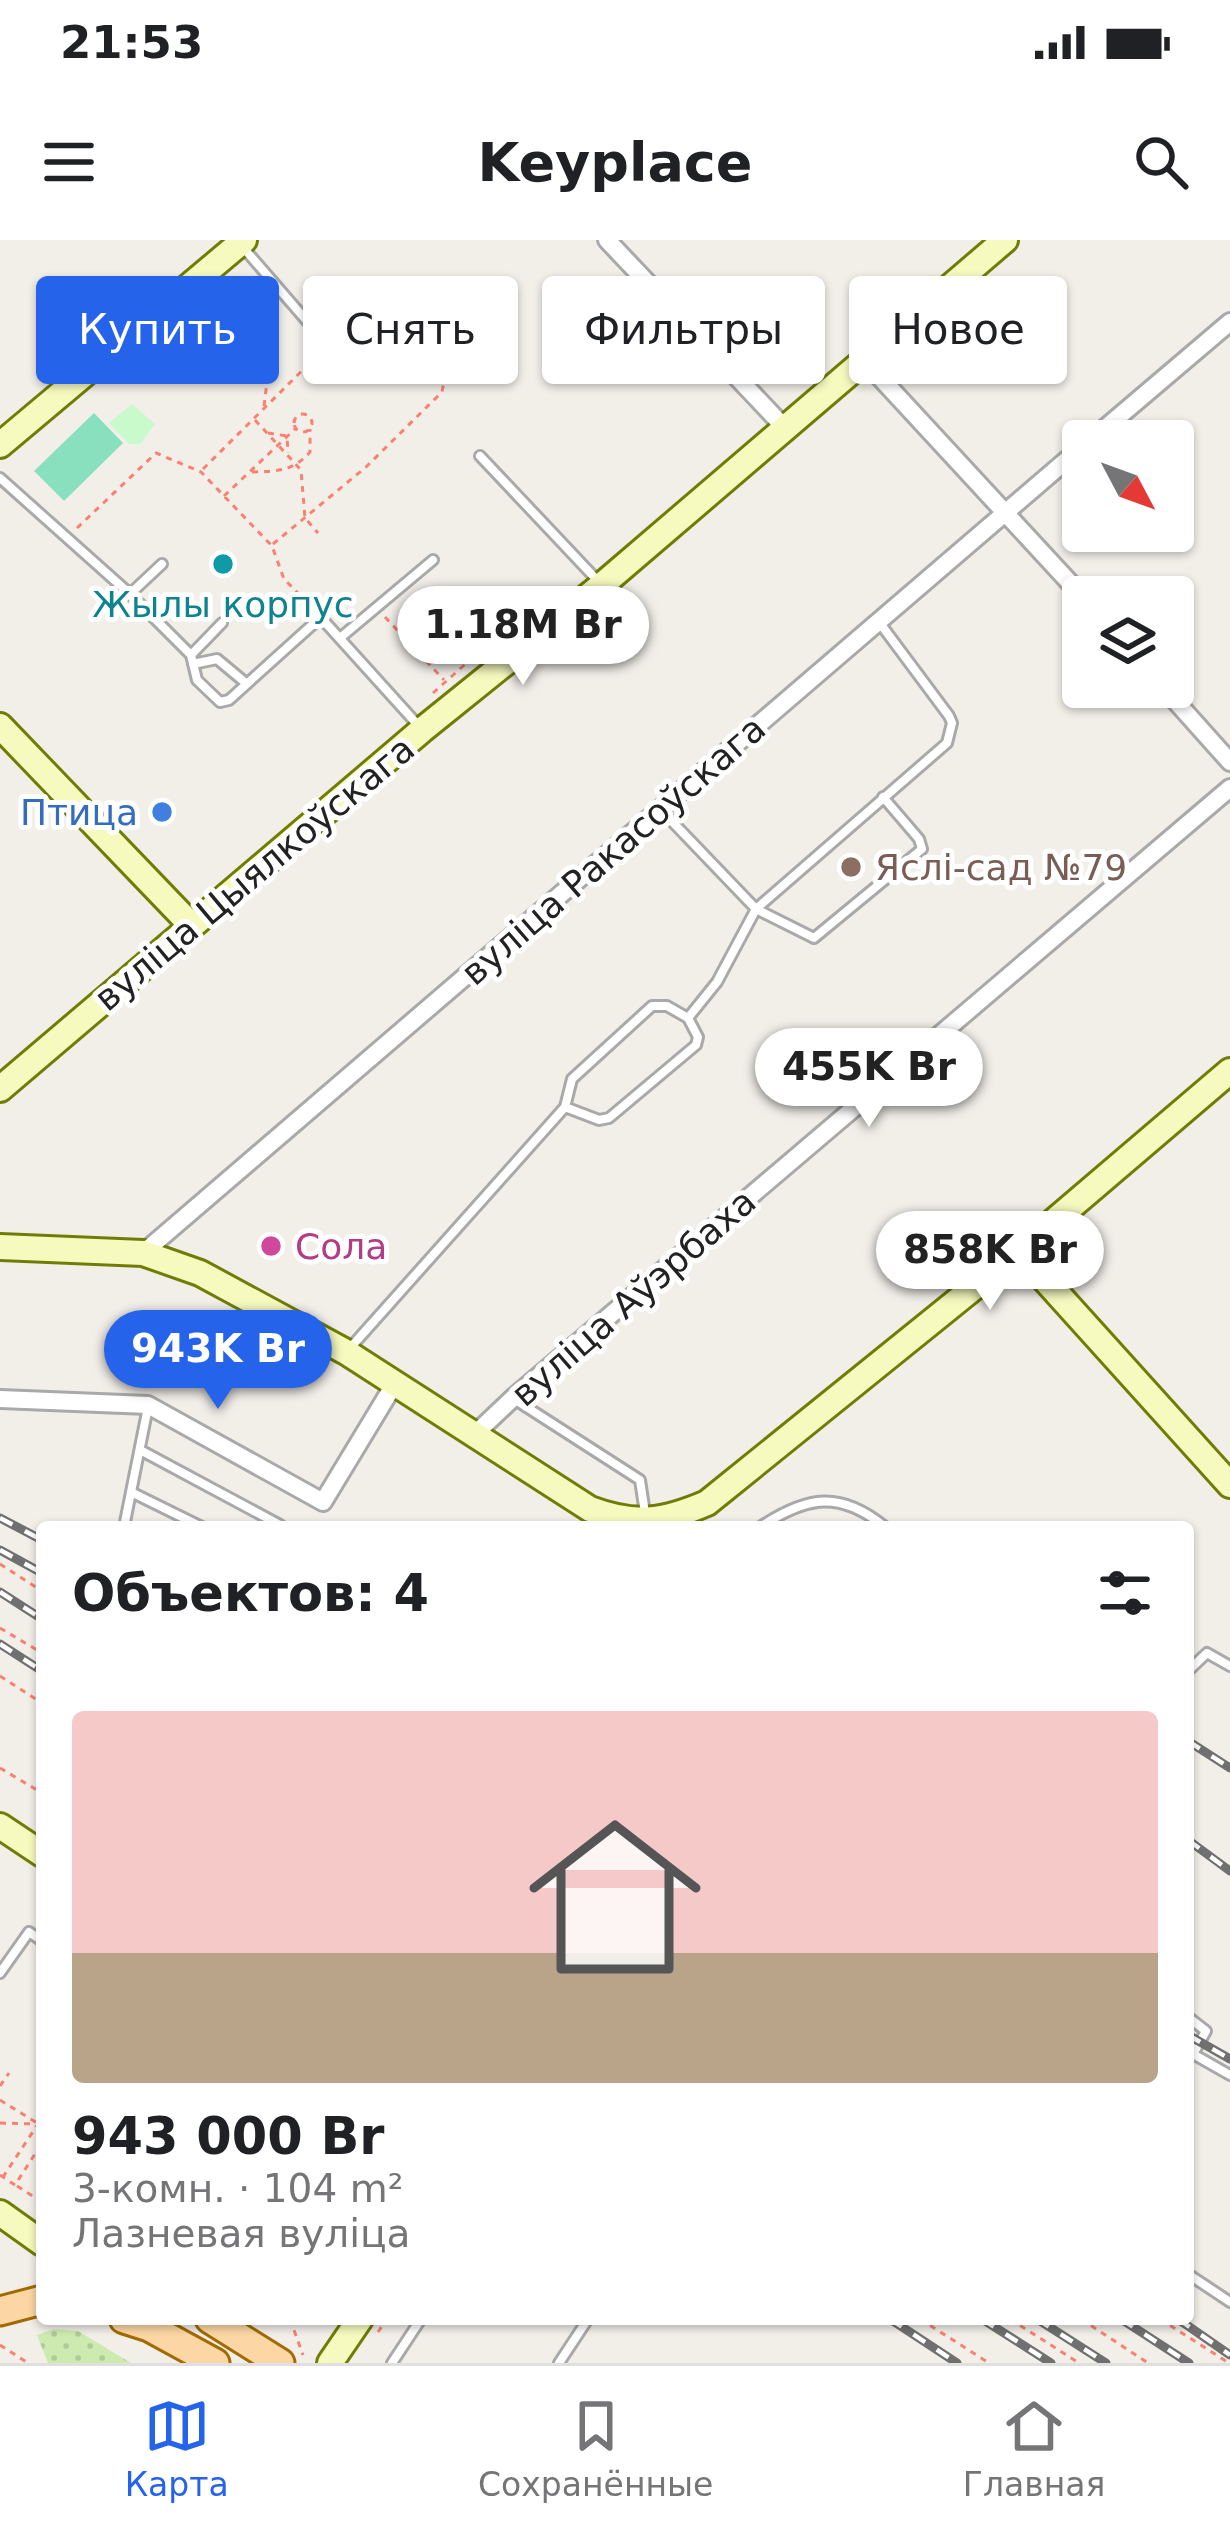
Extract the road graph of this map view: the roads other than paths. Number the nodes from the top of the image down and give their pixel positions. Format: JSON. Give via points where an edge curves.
{"nodes":[{"id":1,"x":607,"y":240,"type":"edge"},
{"id":2,"x":1005,"y":240,"type":"edge"},
{"id":3,"x":242,"y":242,"type":"edge"},
{"id":4,"x":963,"y":276,"type":"edge"},
{"id":5,"x":303,"y":316,"type":"edge"},
{"id":6,"x":1230,"y":322,"type":"edge"},
{"id":7,"x":849,"y":373,"type":"edge"},
{"id":8,"x":887,"y":384,"type":"edge"},
{"id":9,"x":1114,"y":420,"type":"edge"},
{"id":10,"x":784,"y":427,"type":"junction"},
{"id":11,"x":0,"y":445,"type":"edge"},
{"id":12,"x":480,"y":456,"type":"dead end"},
{"id":13,"x":1062,"y":464,"type":"edge"},
{"id":14,"x":0,"y":478,"type":"edge"},
{"id":15,"x":1007,"y":511,"type":"junction"},
{"id":16,"x":433,"y":560,"type":"dead end"},
{"id":17,"x":162,"y":564,"type":"dead end"},
{"id":18,"x":1064,"y":576,"type":"edge"},
{"id":19,"x":602,"y":585,"type":"junction"},
{"id":20,"x":130,"y":594,"type":"junction"},
{"id":21,"x":305,"y":600,"type":"road end"},
{"id":22,"x":320,"y":617,"type":"junction"},
{"id":23,"x":879,"y":622,"type":"junction"},
{"id":24,"x":222,"y":623,"type":"dead end"},
{"id":25,"x":340,"y":638,"type":"junction"},
{"id":26,"x":192,"y":660,"type":"junction"},
{"id":27,"x":247,"y":684,"type":"junction"},
{"id":28,"x":1182,"y":708,"type":"edge"},
{"id":29,"x":0,"y":726,"type":"edge"},
{"id":30,"x":422,"y":730,"type":"junction"},
{"id":31,"x":1230,"y":762,"type":"edge"},
{"id":32,"x":1230,"y":788,"type":"edge"},
{"id":33,"x":883,"y":797,"type":"junction"},
{"id":34,"x":661,"y":809,"type":"junction"},
{"id":35,"x":756,"y":909,"type":"junction"},
{"id":36,"x":192,"y":926,"type":"junction"},
{"id":37,"x":688,"y":1018,"type":"junction"},
{"id":38,"x":1230,"y":1071,"type":"edge"},
{"id":39,"x":0,"y":1088,"type":"edge"},
{"id":40,"x":565,"y":1108,"type":"junction"},
{"id":41,"x":0,"y":1247,"type":"edge"},
{"id":42,"x":1019,"y":1251,"type":"junction"},
{"id":43,"x":142,"y":1253,"type":"junction"},
{"id":44,"x":346,"y":1352,"type":"junction"},
{"id":45,"x":395,"y":1384,"type":"junction"},
{"id":46,"x":513,"y":1398,"type":"junction"},
{"id":47,"x":0,"y":1400,"type":"edge"},
{"id":48,"x":148,"y":1405,"type":"junction"},
{"id":49,"x":476,"y":1434,"type":"junction"},
{"id":50,"x":142,"y":1451,"type":"junction"},
{"id":51,"x":1226,"y":1472,"type":"edge"},
{"id":52,"x":131,"y":1492,"type":"junction"},
{"id":53,"x":125,"y":1521,"type":"edge"},
{"id":54,"x":190,"y":1521,"type":"edge"},
{"id":55,"x":271,"y":1521,"type":"edge"},
{"id":56,"x":626,"y":1521,"type":"edge"},
{"id":57,"x":648,"y":1521,"type":"edge"},
{"id":58,"x":659,"y":1521,"type":"edge"},
{"id":59,"x":769,"y":1521,"type":"edge"},
{"id":60,"x":878,"y":1521,"type":"edge"},
{"id":61,"x":1194,"y":1665,"type":"edge"},
{"id":62,"x":1230,"y":1666,"type":"edge"},
{"id":63,"x":0,"y":1826,"type":"edge"},
{"id":64,"x":36,"y":1850,"type":"edge"},
{"id":65,"x":36,"y":1937,"type":"edge"},
{"id":66,"x":0,"y":1973,"type":"edge"},
{"id":67,"x":1194,"y":2022,"type":"edge"},
{"id":68,"x":1194,"y":2048,"type":"edge"},
{"id":69,"x":1194,"y":2055,"type":"edge"},
{"id":70,"x":1230,"y":2075,"type":"edge"},
{"id":71,"x":0,"y":2213,"type":"edge"},
{"id":72,"x":36,"y":2239,"type":"edge"},
{"id":73,"x":1194,"y":2278,"type":"edge"},
{"id":74,"x":1230,"y":2302,"type":"edge"},
{"id":75,"x":142,"y":2325,"type":"edge"},
{"id":76,"x":145,"y":2325,"type":"edge"},
{"id":77,"x":222,"y":2325,"type":"edge"},
{"id":78,"x":356,"y":2325,"type":"edge"},
{"id":79,"x":417,"y":2325,"type":"edge"},
{"id":80,"x":584,"y":2325,"type":"edge"},
{"id":81,"x":292,"y":2359,"type":"edge"},
{"id":82,"x":174,"y":2363,"type":"edge"},
{"id":83,"x":215,"y":2363,"type":"edge"},
{"id":84,"x":330,"y":2363,"type":"edge"},
{"id":85,"x":392,"y":2363,"type":"edge"},
{"id":86,"x":559,"y":2363,"type":"edge"}],
"edges":[{"from":1,"to":10,"type":"street"},
{"from":2,"to":4,"type":"street","name":"вуліца Цыялкоўскага"},
{"from":3,"to":5,"type":"lane"},
{"from":3,"to":11,"type":"street"},
{"from":6,"to":9,"type":"street","name":"вуліца Ракасоўскага"},
{"from":7,"to":10,"type":"street","name":"вуліца Цыялкоўскага"},
{"from":8,"to":15,"type":"street"},
{"from":10,"to":19,"type":"street","name":"вуліца Цыялкоўскага"},
{"from":12,"to":19,"type":"lane"},
{"from":13,"to":15,"type":"street","name":"вуліца Ракасоўскага"},
{"from":14,"to":20,"type":"lane"},
{"from":15,"to":18,"type":"street"},
{"from":15,"to":23,"type":"street","name":"вуліца Ракасоўскага"},
{"from":16,"to":25,"type":"lane"},
{"from":17,"to":20,"type":"lane"},
{"from":19,"to":30,"type":"street","name":"вуліца Цыялкоўскага"},
{"from":20,"to":26,"type":"lane"},
{"from":21,"to":22,"type":"lane"},
{"from":22,"to":25,"type":"lane"},
{"from":22,"to":27,"type":"lane"},
{"from":23,"to":33,"type":"lane","via":[[952,722],[947,742]]},
{"from":23,"to":34,"type":"street","name":"вуліца Ракасоўскага"},
{"from":24,"to":26,"type":"lane"},
{"from":25,"to":30,"type":"lane"},
{"from":26,"to":27,"type":"lane","via":[[218,659]]},
{"from":26,"to":27,"type":"lane","via":[[197,680],[220,702]]},
{"from":28,"to":31,"type":"street"},
{"from":29,"to":36,"type":"street"},
{"from":30,"to":36,"type":"street","name":"вуліца Цыялкоўскага"},
{"from":32,"to":46,"type":"street","name":"вуліца Аўэрбаха"},
{"from":33,"to":35,"type":"lane"},
{"from":33,"to":35,"type":"lane","via":[[919,839],[920,852],[818,938]]},
{"from":34,"to":35,"type":"lane"},
{"from":34,"to":43,"type":"street","name":"вуліца Ракасоўскага"},
{"from":35,"to":37,"type":"lane"},
{"from":36,"to":39,"type":"street","name":"вуліца Цыялкоўскага"},
{"from":37,"to":40,"type":"lane","via":[[659,1005],[643,1012],[572,1079]]},
{"from":37,"to":40,"type":"lane","via":[[696,1045],[609,1118]]},
{"from":38,"to":42,"type":"street"},
{"from":40,"to":44,"type":"lane"},
{"from":41,"to":43,"type":"street"},
{"from":42,"to":51,"type":"street"},
{"from":42,"to":58,"type":"street","via":[[706,1503]]},
{"from":43,"to":44,"type":"street","via":[[200,1273]]},
{"from":44,"to":45,"type":"street"},
{"from":45,"to":48,"type":"street","via":[[323,1502]]},
{"from":45,"to":49,"type":"street"},
{"from":46,"to":49,"type":"street","name":"вуліца Аўэрбаха"},
{"from":46,"to":57,"type":"lane","via":[[640,1480]]},
{"from":47,"to":48,"type":"street"},
{"from":48,"to":50,"type":"lane"},
{"from":49,"to":56,"type":"street","via":[[590,1509]]},
{"from":50,"to":52,"type":"lane"},
{"from":50,"to":55,"type":"lane"},
{"from":52,"to":53,"type":"lane"},
{"from":52,"to":54,"type":"lane"},
{"from":59,"to":60,"type":"lane","via":[[835,1500]]},
{"from":61,"to":62,"type":"lane","via":[[1207,1653]]},
{"from":63,"to":64,"type":"street"},
{"from":65,"to":66,"type":"lane","via":[[29,1932]]},
{"from":67,"to":68,"type":"lane","via":[[1206,2031]]},
{"from":69,"to":70,"type":"lane"},
{"from":71,"to":72,"type":"street"},
{"from":73,"to":74,"type":"lane"},
{"from":75,"to":82,"type":"main road"},
{"from":76,"to":83,"type":"main road"},
{"from":77,"to":81,"type":"main road"},
{"from":78,"to":84,"type":"street"},
{"from":79,"to":85,"type":"lane"},
{"from":80,"to":86,"type":"lane"}]}
